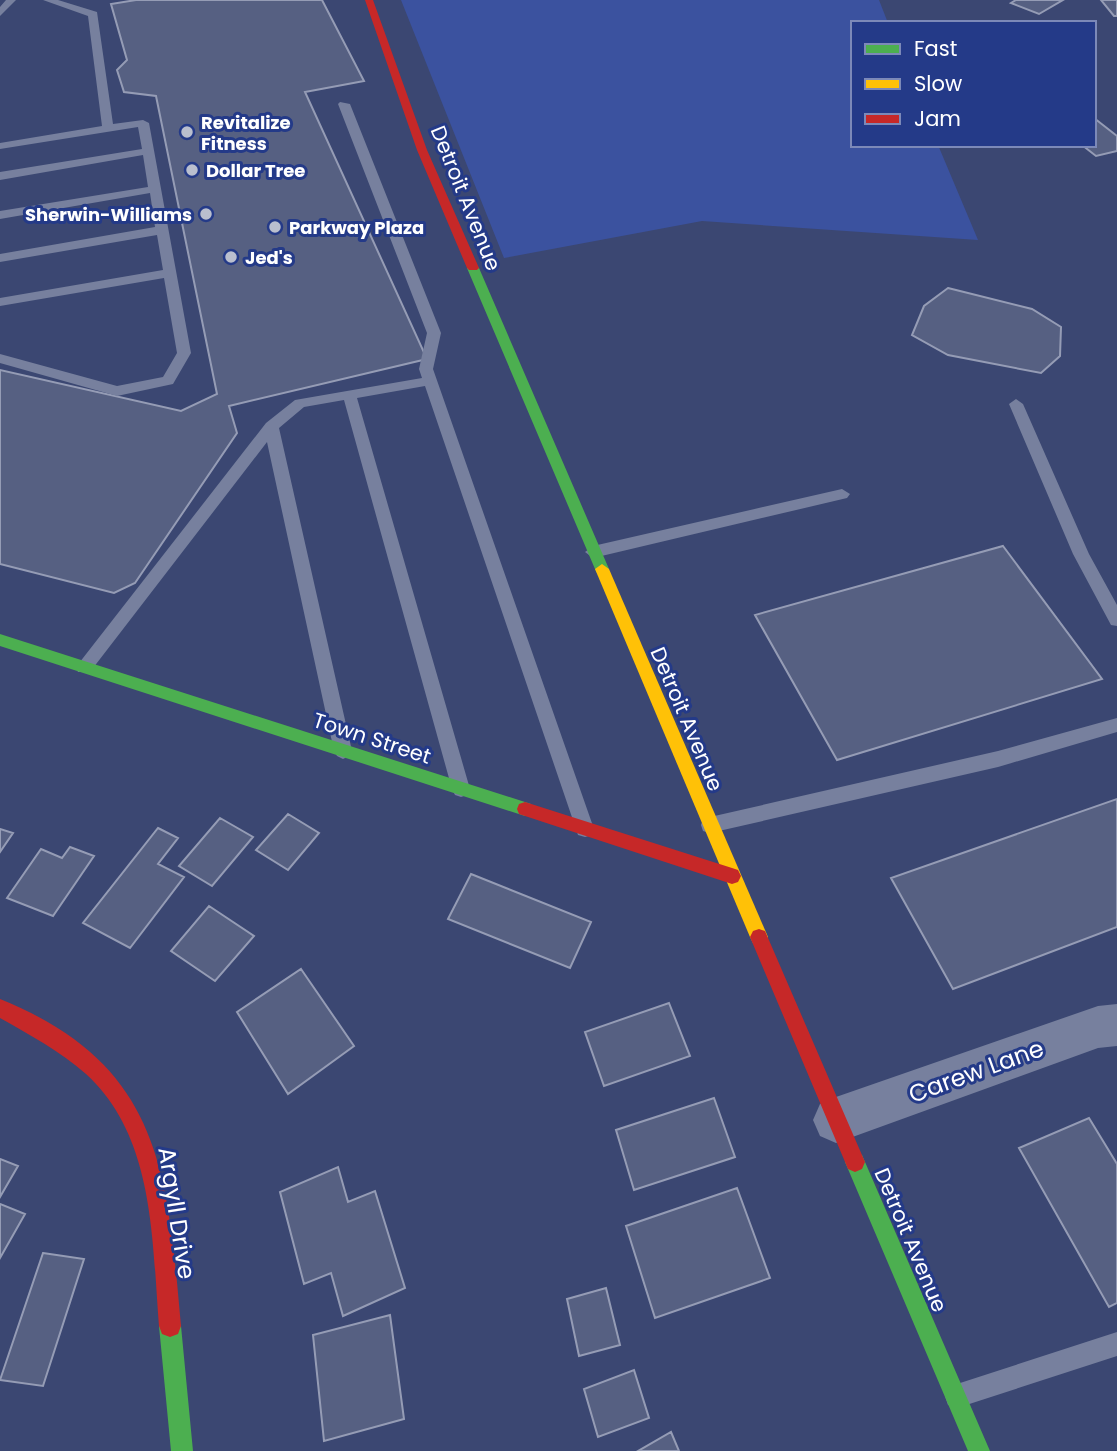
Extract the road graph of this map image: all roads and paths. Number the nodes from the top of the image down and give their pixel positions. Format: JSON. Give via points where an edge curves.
{"nodes":[{"id":1,"x":11,"y":0,"type":"edge"},
{"id":2,"x":48,"y":0,"type":"edge"},
{"id":3,"x":369,"y":0,"type":"edge"},
{"id":4,"x":0,"y":13,"type":"edge"},
{"id":5,"x":344,"y":104,"type":"dead end"},
{"id":6,"x":108,"y":128,"type":"junction"},
{"id":7,"x":0,"y":146,"type":"edge"},
{"id":8,"x":148,"y":151,"type":"junction"},
{"id":9,"x":0,"y":176,"type":"edge"},
{"id":10,"x":155,"y":189,"type":"junction"},
{"id":11,"x":0,"y":215,"type":"edge"},
{"id":12,"x":162,"y":230,"type":"junction"},
{"id":13,"x":0,"y":258,"type":"edge"},
{"id":14,"x":170,"y":273,"type":"junction"},
{"id":15,"x":0,"y":302,"type":"edge"},
{"id":16,"x":0,"y":358,"type":"edge"},
{"id":17,"x":430,"y":380,"type":"junction"},
{"id":18,"x":349,"y":394,"type":"junction"},
{"id":19,"x":1016,"y":404,"type":"dead end"},
{"id":20,"x":271,"y":427,"type":"junction"},
{"id":21,"x":842,"y":494,"type":"dead end"},
{"id":22,"x":593,"y":552,"type":"junction"},
{"id":23,"x":1117,"y":620,"type":"edge"},
{"id":24,"x":0,"y":640,"type":"edge"},
{"id":25,"x":84,"y":667,"type":"junction"},
{"id":26,"x":1117,"y":725,"type":"edge"},
{"id":27,"x":343,"y":751,"type":"junction"},
{"id":28,"x":461,"y":789,"type":"junction"},
{"id":29,"x":710,"y":825,"type":"junction"},
{"id":30,"x":585,"y":829,"type":"junction"},
{"id":31,"x":732,"y":876,"type":"junction"},
{"id":32,"x":0,"y":1008,"type":"edge"},
{"id":33,"x":1117,"y":1025,"type":"edge"},
{"id":34,"x":836,"y":1120,"type":"junction"},
{"id":35,"x":1117,"y":1344,"type":"edge"},
{"id":36,"x":955,"y":1396,"type":"junction"},
{"id":37,"x":182,"y":1451,"type":"edge"},
{"id":38,"x":979,"y":1451,"type":"edge"}],
"edges":[{"from":1,"to":4,"type":"lane"},
{"from":2,"to":6,"type":"lane","via":[[93,14]]},
{"from":3,"to":22,"type":"street","name":"Detroit Avenue","via":[[422,149]]},
{"from":5,"to":17,"type":"lane","via":[[434,333],[426,369]]},
{"from":6,"to":7,"type":"lane"},
{"from":6,"to":8,"type":"lane","via":[[143,123]]},
{"from":8,"to":9,"type":"lane"},
{"from":8,"to":10,"type":"lane"},
{"from":10,"to":11,"type":"lane"},
{"from":10,"to":12,"type":"lane"},
{"from":12,"to":13,"type":"lane"},
{"from":12,"to":14,"type":"lane"},
{"from":14,"to":15,"type":"lane"},
{"from":14,"to":16,"type":"lane","via":[[184,353],[168,382],[117,391]]},
{"from":17,"to":18,"type":"lane"},
{"from":17,"to":30,"type":"lane"},
{"from":18,"to":20,"type":"lane","via":[[300,403]]},
{"from":18,"to":28,"type":"lane"},
{"from":19,"to":23,"type":"lane","via":[[1081,554]]},
{"from":20,"to":25,"type":"lane"},
{"from":20,"to":27,"type":"lane"},
{"from":21,"to":22,"type":"lane"},
{"from":22,"to":29,"type":"street","name":"Detroit Avenue"},
{"from":24,"to":25,"type":"street","name":"Town Street"},
{"from":25,"to":27,"type":"street","name":"Town Street"},
{"from":26,"to":29,"type":"lane","via":[[998,759]]},
{"from":27,"to":28,"type":"street","name":"Town Street"},
{"from":28,"to":30,"type":"street","name":"Town Street"},
{"from":29,"to":31,"type":"street","name":"Detroit Avenue"},
{"from":30,"to":31,"type":"street","name":"Town Street"},
{"from":31,"to":34,"type":"street","name":"Detroit Avenue"},
{"from":32,"to":37,"type":"street","name":"Argyll Drive","via":[[40,1027],[100,1070],[128,1107],[149,1157],[161,1224]]},
{"from":33,"to":34,"type":"street","name":"Carew Lane","via":[[1098,1027]]},
{"from":34,"to":36,"type":"street","name":"Detroit Avenue"},
{"from":35,"to":36,"type":"lane"},
{"from":36,"to":38,"type":"street","name":"Detroit Avenue"}]}
